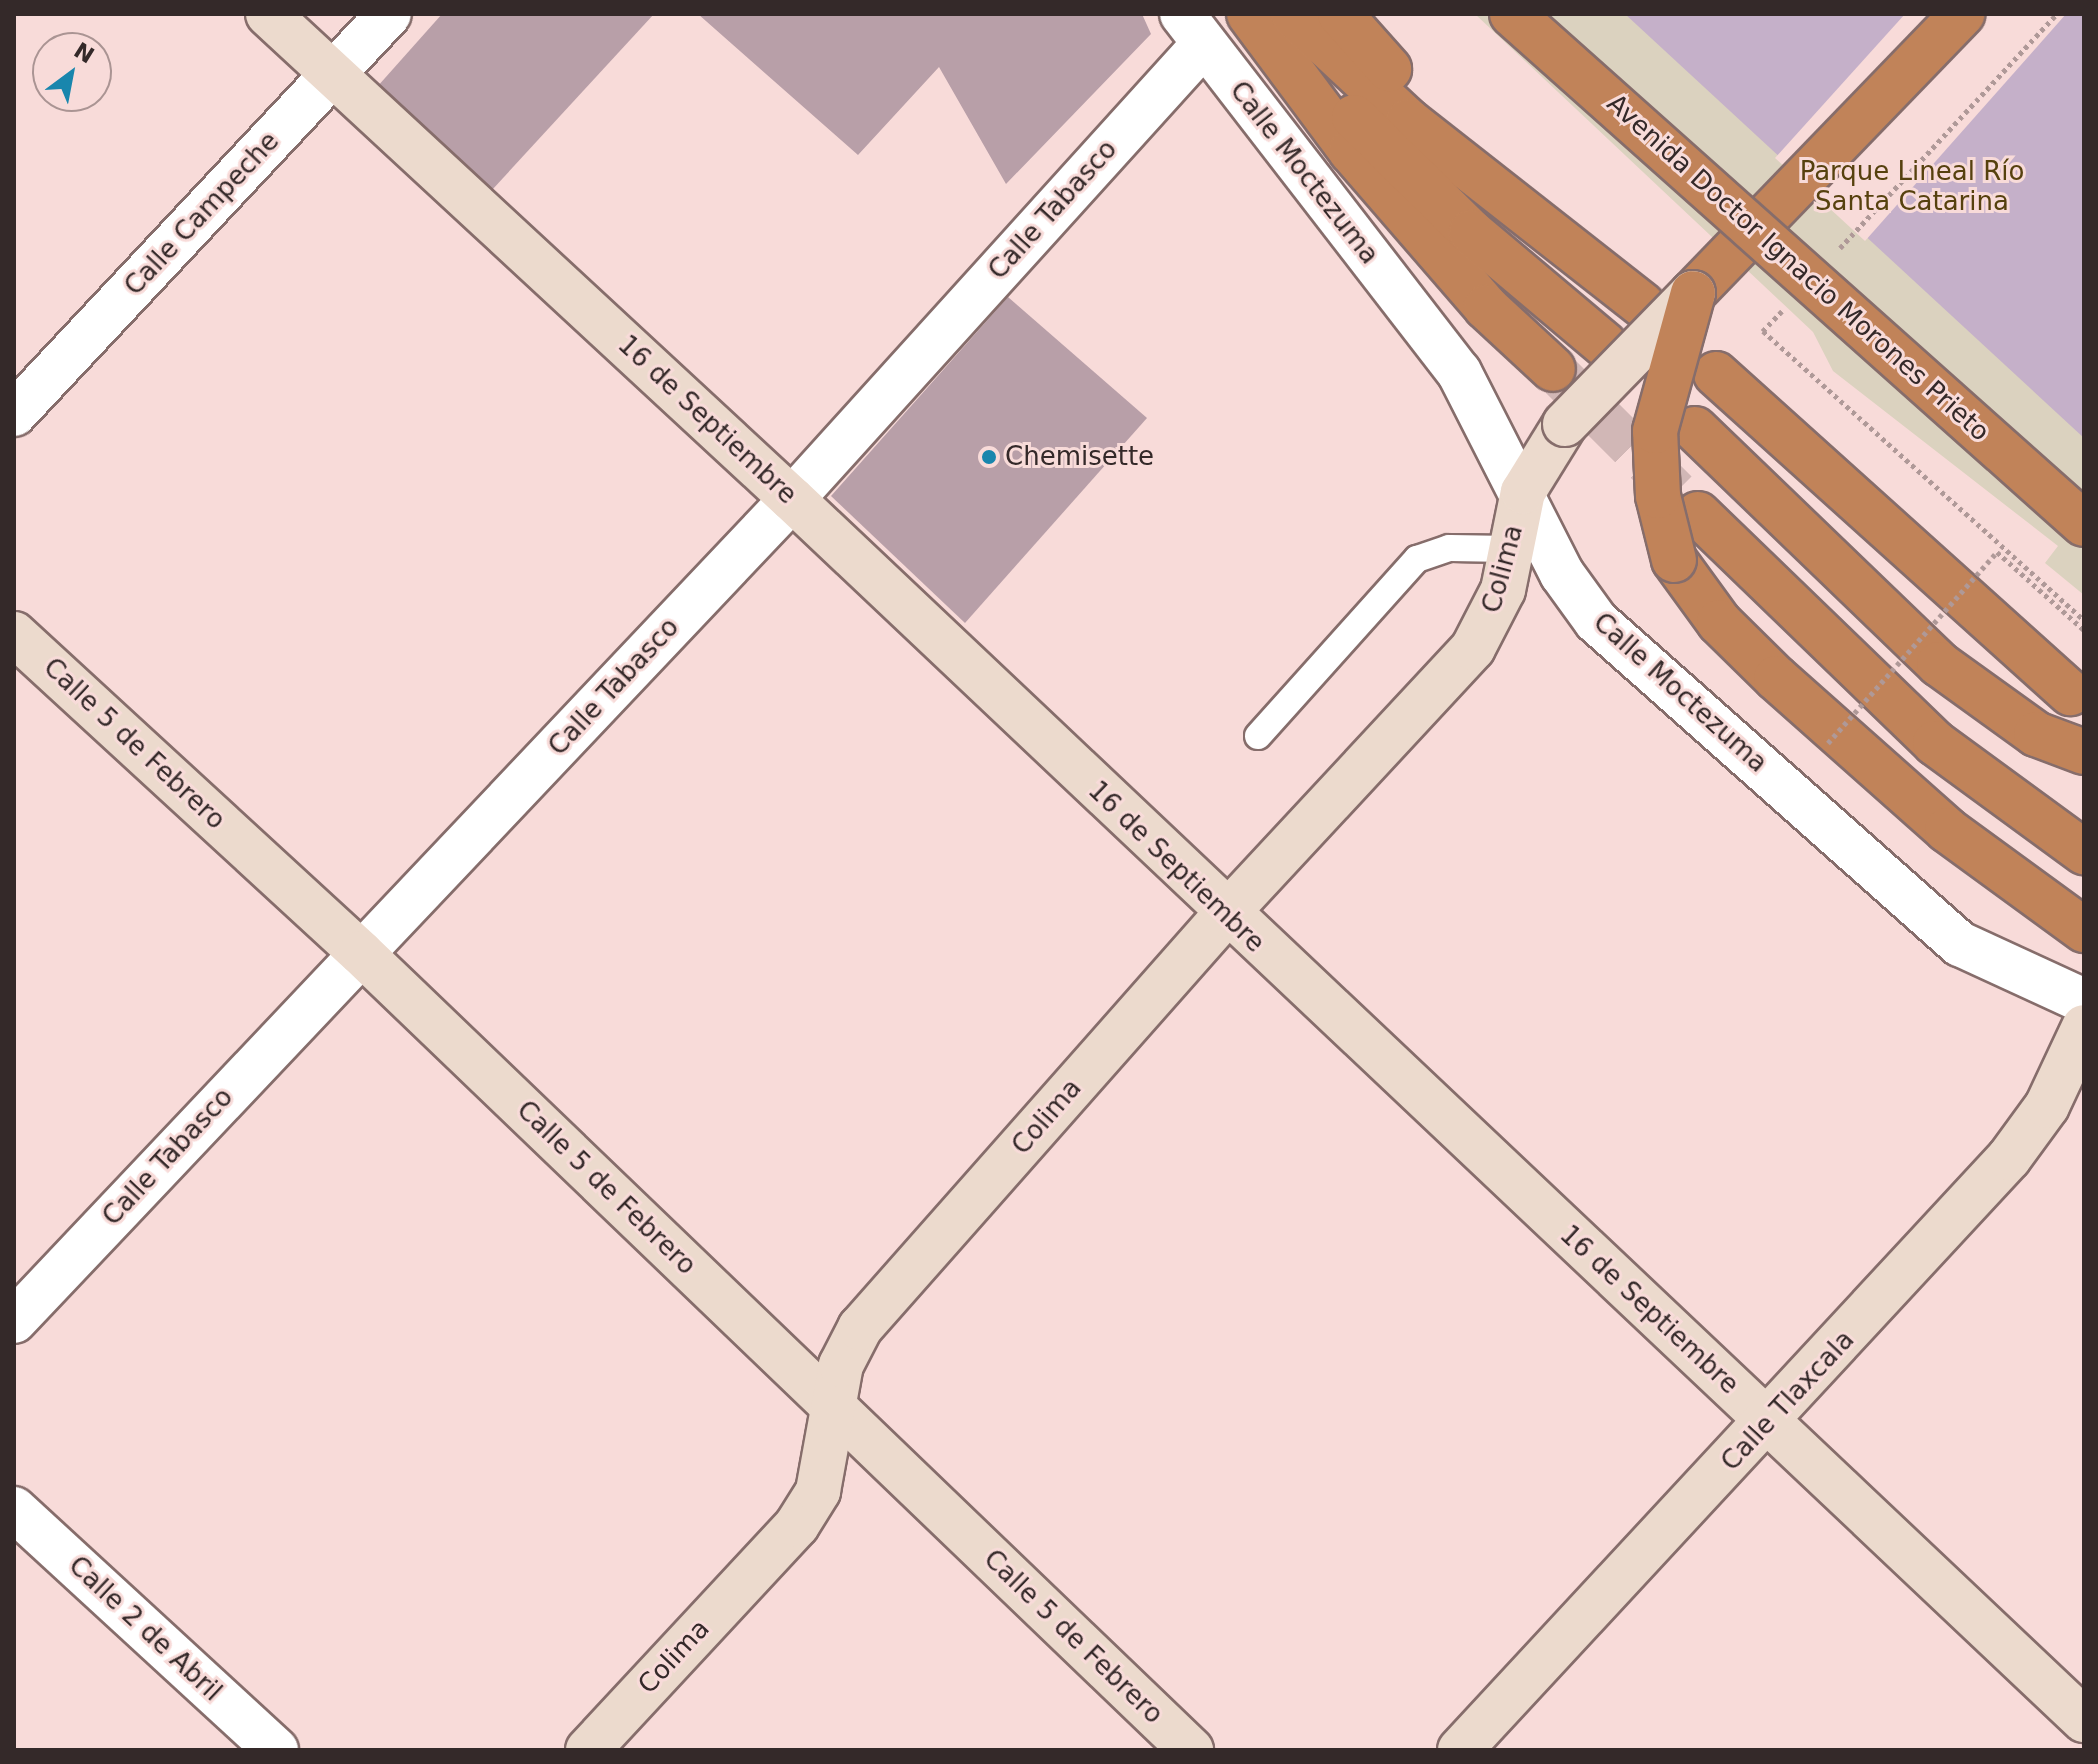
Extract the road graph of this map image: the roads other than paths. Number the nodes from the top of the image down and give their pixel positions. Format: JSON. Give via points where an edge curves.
{"nodes":[{"id":1,"x":268,"y":14,"type":"edge"},
{"id":2,"x":389,"y":14,"type":"edge"},
{"id":3,"x":1249,"y":14,"type":"edge"},
{"id":4,"x":1293,"y":14,"type":"edge"},
{"id":5,"x":1340,"y":14,"type":"edge"},
{"id":6,"x":1512,"y":14,"type":"edge"},
{"id":7,"x":1962,"y":14,"type":"edge"},
{"id":8,"x":1193,"y":29,"type":"edge"},
{"id":9,"x":333,"y":74,"type":"junction"},
{"id":10,"x":1294,"y":74,"type":"junction"},
{"id":11,"x":1507,"y":199,"type":"junction"},
{"id":12,"x":1693,"y":293,"type":"junction"},
{"id":13,"x":1643,"y":305,"type":"dead end"},
{"id":14,"x":1605,"y":345,"type":"dead end"},
{"id":15,"x":1553,"y":369,"type":"tunnel mouth"},
{"id":16,"x":1716,"y":374,"type":"dead end"},
{"id":17,"x":14,"y":414,"type":"edge"},
{"id":18,"x":1695,"y":429,"type":"dead end"},
{"id":19,"x":1523,"y":492,"type":"junction"},
{"id":20,"x":792,"y":499,"type":"junction"},
{"id":21,"x":1698,"y":514,"type":"tunnel mouth"},
{"id":22,"x":2084,"y":524,"type":"edge"},
{"id":23,"x":1511,"y":549,"type":"junction"},
{"id":24,"x":14,"y":634,"type":"edge"},
{"id":25,"x":2070,"y":693,"type":"dead end"},
{"id":26,"x":1258,"y":736,"type":"dead end"},
{"id":27,"x":2084,"y":752,"type":"edge"},
{"id":28,"x":2084,"y":852,"type":"edge"},
{"id":29,"x":1225,"y":915,"type":"junction"},
{"id":30,"x":2084,"y":930,"type":"edge"},
{"id":31,"x":361,"y":953,"type":"junction"},
{"id":32,"x":2084,"y":1001,"type":"edge"},
{"id":33,"x":2084,"y":1027,"type":"edge"},
{"id":34,"x":14,"y":1321,"type":"edge"},
{"id":35,"x":831,"y":1404,"type":"junction"},
{"id":36,"x":1770,"y":1422,"type":"junction"},
{"id":37,"x":14,"y":1509,"type":"edge"},
{"id":38,"x":2084,"y":1720,"type":"edge"},
{"id":39,"x":276,"y":1750,"type":"edge"},
{"id":40,"x":588,"y":1750,"type":"edge"},
{"id":41,"x":1191,"y":1750,"type":"edge"},
{"id":42,"x":1460,"y":1750,"type":"edge"}],
"edges":[{"from":1,"to":9,"type":"street","name":"16 de Septiembre"},
{"from":2,"to":9,"type":"street","name":"Calle Campeche"},
{"from":3,"to":10,"type":"highway"},
{"from":4,"to":11,"type":"highway","via":[[1408,121]]},
{"from":5,"to":11,"type":"highway"},
{"from":6,"to":22,"type":"highway","name":"Avenida Doctor Ignacio Morones Prieto","bridge":true},
{"from":7,"to":12,"type":"highway"},
{"from":8,"to":19,"type":"street","name":"Calle Moctezuma","via":[[1459,372]]},
{"from":8,"to":20,"type":"street","name":"Calle Tabasco"},
{"from":9,"to":17,"type":"street","name":"Calle Campeche"},
{"from":9,"to":20,"type":"street","name":"16 de Septiembre"},
{"from":10,"to":14,"type":"highway","via":[[1341,105],[1471,232]]},
{"from":10,"to":15,"type":"highway","via":[[1486,307]]},
{"from":11,"to":13,"type":"highway"},
{"from":12,"to":19,"type":"street","name":"Colima","bridge":true,"via":[[1565,424]]},
{"from":12,"to":30,"type":"highway","bridge":true,"via":[[1655,431],[1658,496],[1674,560],[1719,622],[1776,678],[1947,830]]},
{"from":16,"to":25,"type":"highway"},
{"from":18,"to":27,"type":"highway","via":[[1939,664],[2036,734]]},
{"from":19,"to":23,"type":"street","name":"Colima"},
{"from":19,"to":32,"type":"street","name":"Calle Moctezuma","via":[[1562,574],[1596,621],[1960,944]]},
{"from":20,"to":29,"type":"street","name":"16 de Septiembre"},
{"from":20,"to":31,"type":"street","name":"Calle Tabasco"},
{"from":21,"to":28,"type":"highway","via":[[1935,743]]},
{"from":23,"to":26,"type":"lane","via":[[1449,548],[1417,559]]},
{"from":23,"to":29,"type":"street","name":"Colima","via":[[1503,590],[1473,648]]},
{"from":24,"to":31,"type":"street","name":"Calle 5 de Febrero"},
{"from":29,"to":35,"type":"street","name":"Colima","via":[[860,1328],[841,1365]]},
{"from":29,"to":36,"type":"street","name":"16 de Septiembre"},
{"from":31,"to":34,"type":"street","name":"Calle Tabasco"},
{"from":31,"to":35,"type":"street","name":"Calle 5 de Febrero"},
{"from":33,"to":36,"type":"street","name":"Calle Tlaxcala","via":[[2047,1106],[2009,1158]]},
{"from":35,"to":40,"type":"street","name":"Colima","via":[[818,1491],[797,1525]]},
{"from":35,"to":41,"type":"street","name":"Calle 5 de Febrero"},
{"from":36,"to":38,"type":"street","name":"16 de Septiembre"},
{"from":36,"to":42,"type":"street","name":"Calle Tlaxcala"},
{"from":37,"to":39,"type":"street","name":"Calle 2 de Abril"}]}
